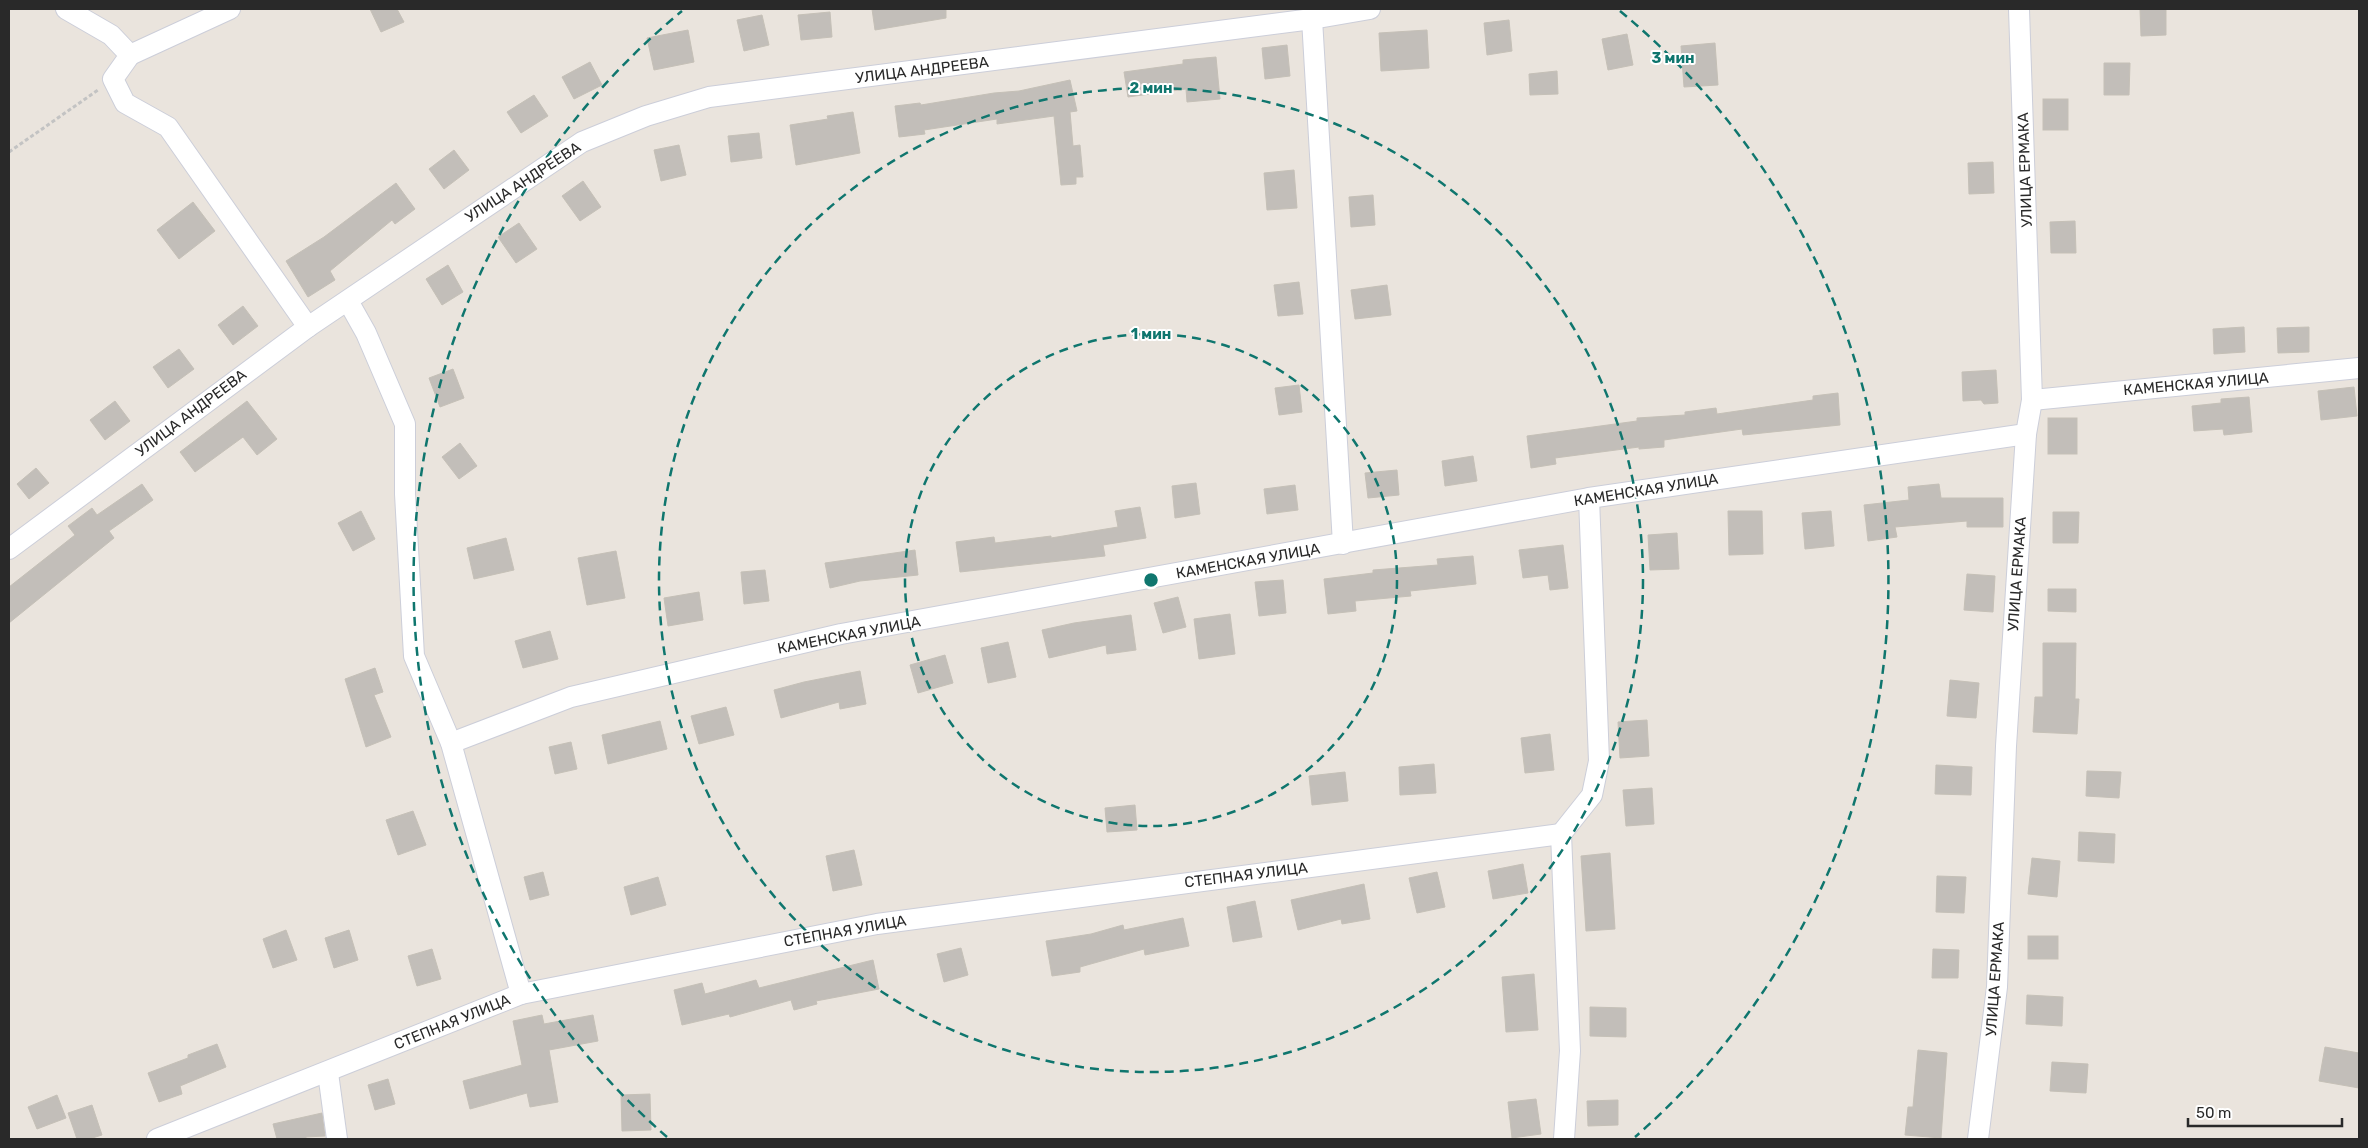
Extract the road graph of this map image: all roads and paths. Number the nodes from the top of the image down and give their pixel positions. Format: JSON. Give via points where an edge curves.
{"nodes":[{"id":1,"x":66,"y":9,"type":"edge"},
{"id":2,"x":230,"y":9,"type":"edge"},
{"id":3,"x":1370,"y":9,"type":"edge"},
{"id":4,"x":2019,"y":9,"type":"edge"},
{"id":5,"x":1312,"y":19,"type":"junction"},
{"id":6,"x":130,"y":55,"type":"junction"},
{"id":7,"x":113,"y":79,"type":"junction"},
{"id":8,"x":9,"y":152,"type":"edge"},
{"id":9,"x":348,"y":301,"type":"junction"},
{"id":10,"x":308,"y":327,"type":"junction"},
{"id":11,"x":2359,"y":368,"type":"edge"},
{"id":12,"x":2032,"y":400,"type":"junction"},
{"id":13,"x":2026,"y":434,"type":"junction"},
{"id":14,"x":1589,"y":498,"type":"junction"},
{"id":15,"x":1343,"y":544,"type":"junction"},
{"id":16,"x":9,"y":549,"type":"edge"},
{"id":17,"x":451,"y":743,"type":"junction"},
{"id":18,"x":1561,"y":834,"type":"junction"},
{"id":19,"x":521,"y":994,"type":"junction"},
{"id":20,"x":328,"y":1073,"type":"junction"},
{"id":21,"x":157,"y":1139,"type":"edge"},
{"id":22,"x":337,"y":1139,"type":"edge"},
{"id":23,"x":1564,"y":1139,"type":"edge"},
{"id":24,"x":1978,"y":1139,"type":"edge"}],
"edges":[{"from":1,"to":6,"type":"street","via":[[111,35]]},
{"from":2,"to":6,"type":"street"},
{"from":3,"to":5,"type":"street","name":"УЛИЦА АНДРЕЕВА"},
{"from":4,"to":12,"type":"street","name":"УЛИЦА ЕРМАКА"},
{"from":5,"to":9,"type":"street","name":"УЛИЦА АНДРЕЕВА","via":[[700,100],[646,116],[582,142]]},
{"from":5,"to":15,"type":"street"},
{"from":6,"to":7,"type":"street"},
{"from":7,"to":8,"type":"path"},
{"from":7,"to":10,"type":"street","via":[[125,103],[168,127]]},
{"from":9,"to":10,"type":"street","name":"УЛИЦА АНДРЕЕВА"},
{"from":9,"to":17,"type":"street","via":[[366,332],[405,424],[405,494],[414,656]]},
{"from":10,"to":16,"type":"street","name":"УЛИЦА АНДРЕЕВА"},
{"from":11,"to":12,"type":"street","name":"КАМЕНСКАЯ УЛИЦА"},
{"from":12,"to":13,"type":"street","name":"УЛИЦА ЕРМАКА"},
{"from":13,"to":14,"type":"street","name":"КАМЕНСКАЯ УЛИЦА"},
{"from":13,"to":24,"type":"street","name":"УЛИЦА ЕРМАКА","via":[[2006,746],[1997,987]]},
{"from":14,"to":15,"type":"street","name":"КАМЕНСКАЯ УЛИЦА"},
{"from":14,"to":18,"type":"street","via":[[1599,761],[1592,795]]},
{"from":15,"to":17,"type":"street","name":"КАМЕНСКАЯ УЛИЦА","via":[[841,634],[570,697]]},
{"from":17,"to":19,"type":"street"},
{"from":18,"to":19,"type":"street","name":"СТЕПНАЯ УЛИЦА","via":[[877,924]]},
{"from":18,"to":23,"type":"street","via":[[1570,1051]]},
{"from":19,"to":20,"type":"street","name":"СТЕПНАЯ УЛИЦА"},
{"from":20,"to":21,"type":"street","name":"СТЕПНАЯ УЛИЦА"},
{"from":20,"to":22,"type":"street"}]}
